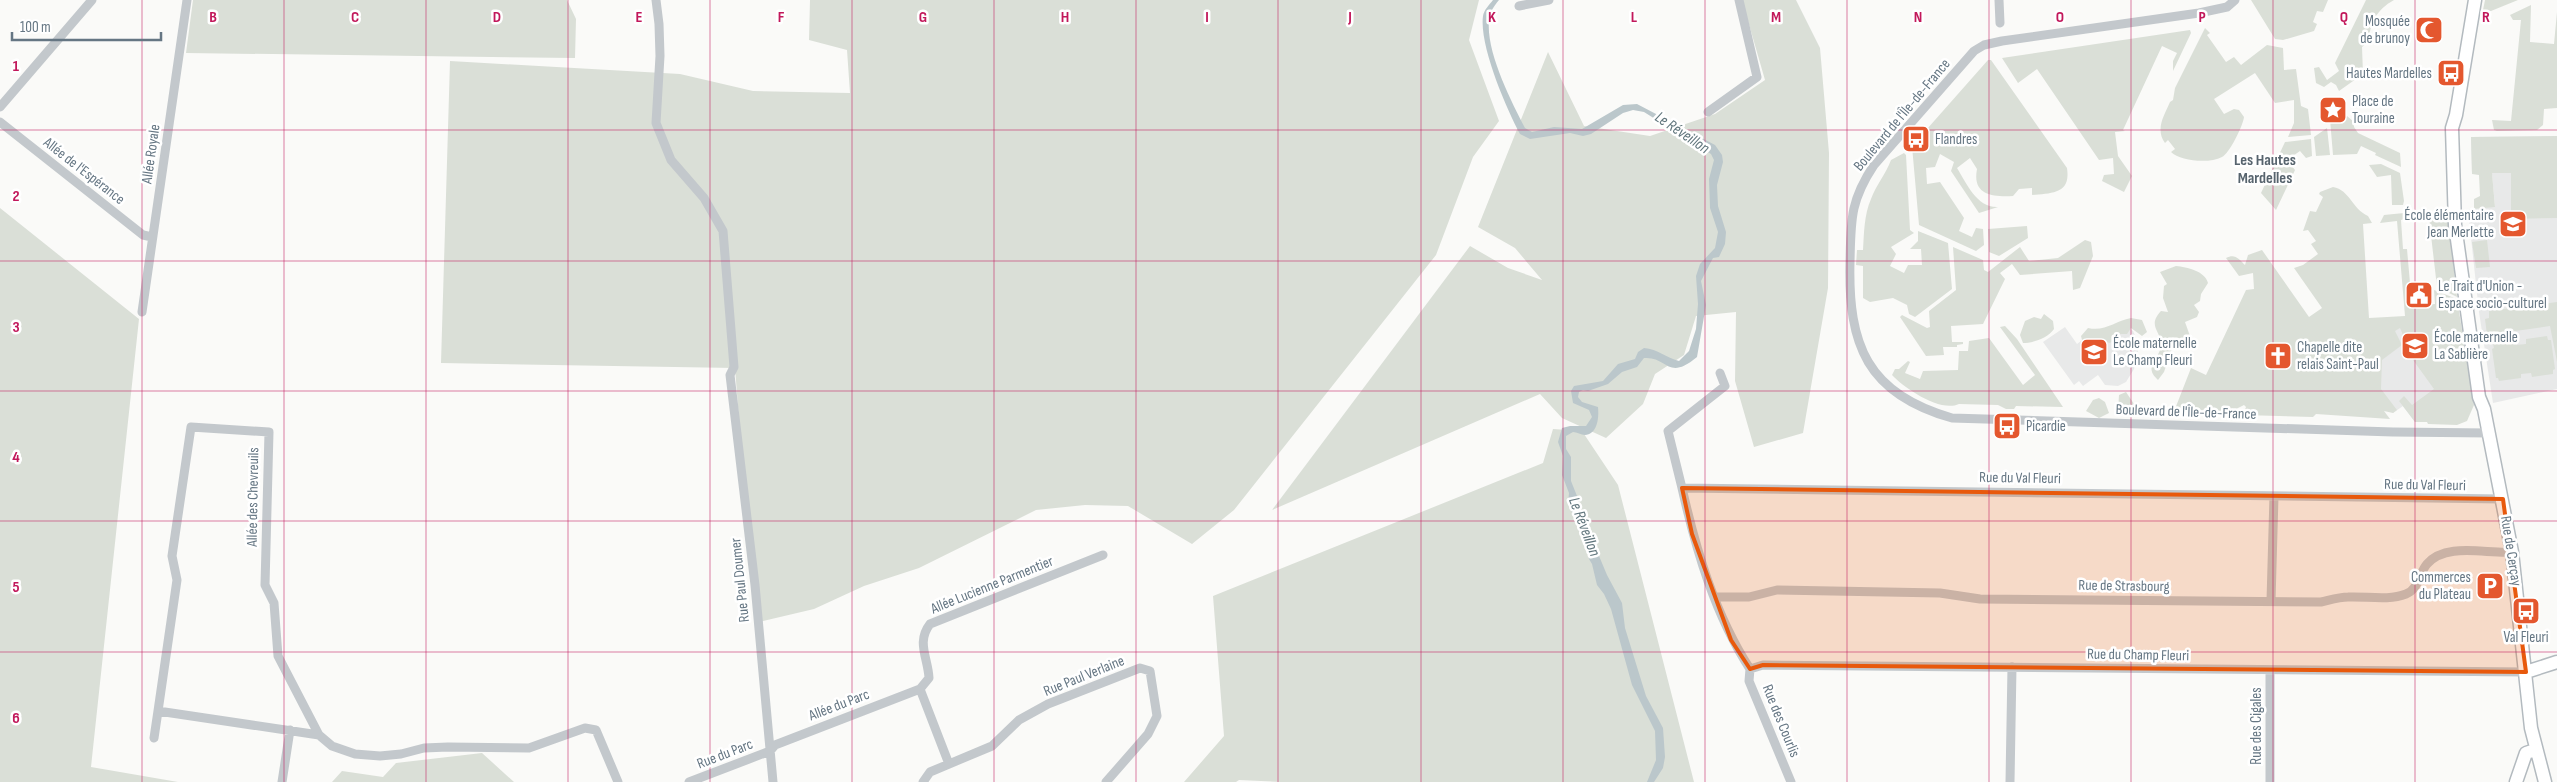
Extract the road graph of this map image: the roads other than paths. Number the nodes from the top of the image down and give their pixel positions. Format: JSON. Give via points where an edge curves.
{"nodes":[{"id":1,"x":92,"y":0,"type":"edge"},
{"id":2,"x":188,"y":0,"type":"edge"},
{"id":3,"x":656,"y":0,"type":"edge"},
{"id":4,"x":1549,"y":0,"type":"edge"},
{"id":5,"x":1740,"y":0,"type":"edge"},
{"id":6,"x":1999,"y":0,"type":"edge"},
{"id":7,"x":2235,"y":0,"type":"edge"},
{"id":8,"x":2475,"y":0,"type":"edge"},
{"id":9,"x":1519,"y":6,"type":"dead end"},
{"id":10,"x":2000,"y":23,"type":"dead end"},
{"id":11,"x":0,"y":107,"type":"edge"},
{"id":12,"x":1708,"y":112,"type":"dead end"},
{"id":13,"x":0,"y":122,"type":"edge"},
{"id":14,"x":152,"y":237,"type":"junction"},
{"id":15,"x":142,"y":312,"type":"dead end"},
{"id":16,"x":1720,"y":373,"type":"dead end"},
{"id":17,"x":2489,"y":433,"type":"junction"},
{"id":18,"x":1682,"y":488,"type":"junction"},
{"id":19,"x":2274,"y":496,"type":"junction"},
{"id":20,"x":2503,"y":500,"type":"junction"},
{"id":21,"x":2512,"y":552,"type":"junction"},
{"id":22,"x":1103,"y":555,"type":"dead end"},
{"id":23,"x":1715,"y":598,"type":"junction"},
{"id":24,"x":2271,"y":601,"type":"junction"},
{"id":25,"x":2557,"y":662,"type":"edge"},
{"id":26,"x":2012,"y":667,"type":"junction"},
{"id":27,"x":1750,"y":669,"type":"junction"},
{"id":28,"x":2270,"y":670,"type":"junction"},
{"id":29,"x":2526,"y":672,"type":"junction"},
{"id":30,"x":920,"y":689,"type":"junction"},
{"id":31,"x":158,"y":711,"type":"junction"},
{"id":32,"x":290,"y":730,"type":"junction"},
{"id":33,"x":319,"y":735,"type":"junction"},
{"id":34,"x":154,"y":738,"type":"dead end"},
{"id":35,"x":2535,"y":750,"type":"junction"},
{"id":36,"x":770,"y":751,"type":"junction"},
{"id":37,"x":949,"y":764,"type":"junction"},
{"id":38,"x":282,"y":782,"type":"edge"},
{"id":39,"x":618,"y":782,"type":"edge"},
{"id":40,"x":689,"y":782,"type":"edge"},
{"id":41,"x":773,"y":782,"type":"edge"},
{"id":42,"x":922,"y":782,"type":"edge"},
{"id":43,"x":1106,"y":782,"type":"edge"},
{"id":44,"x":1791,"y":782,"type":"edge"},
{"id":45,"x":2010,"y":782,"type":"edge"},
{"id":46,"x":2270,"y":782,"type":"edge"},
{"id":47,"x":2516,"y":782,"type":"edge"},
{"id":48,"x":2545,"y":782,"type":"edge"}],
"edges":[{"from":1,"to":11,"type":"street"},
{"from":2,"to":14,"type":"street","name":"Allée Royale"},
{"from":3,"to":36,"type":"street","name":"Rue Paul Doumer","via":[[660,56],[656,122],[671,160],[704,198],[723,231],[734,368],[730,375],[755,585]]},
{"from":4,"to":9,"type":"street"},
{"from":5,"to":12,"type":"street","via":[[1757,77]]},
{"from":6,"to":10,"type":"street"},
{"from":7,"to":17,"type":"street","name":"Boulevard de l'Île-de-France","via":[[2226,7],[2199,13],[2002,41],[1974,51],[1860,185],[1850,215],[1849,294],[1856,339],[1865,357],[1880,376],[1911,403],[1960,418]]},
{"from":8,"to":17,"type":"street","name":"Rue de Cerçay","via":[[2452,128],[2451,152],[2455,224],[2479,397]]},
{"from":13,"to":14,"type":"street","name":"Allée de l'Espérance","via":[[144,236]]},
{"from":14,"to":15,"type":"street","name":"Allée Royale"},
{"from":16,"to":18,"type":"street","via":[[1725,386],[1668,431]]},
{"from":17,"to":20,"type":"street","name":"Rue de Cerçay"},
{"from":18,"to":19,"type":"street","name":"Rue du Val Fleuri"},
{"from":18,"to":23,"type":"street","via":[[1692,534]]},
{"from":19,"to":20,"type":"street","name":"Rue du Val Fleuri"},
{"from":19,"to":24,"type":"street"},
{"from":20,"to":21,"type":"street","name":"Rue de Cerçay"},
{"from":21,"to":24,"type":"street","name":"Rue de Strasbourg","via":[[2438,554],[2426,565],[2418,582],[2407,594],[2400,596],[2345,597],[2321,602]]},
{"from":21,"to":29,"type":"street","name":"Rue de Cerçay"},
{"from":22,"to":30,"type":"street","name":"Allée Lucienne Parmentier","via":[[930,624],[923,633],[922,647],[929,678]]},
{"from":23,"to":24,"type":"street","name":"Rue de Strasbourg","via":[[1748,597],[1777,590],[1940,593],[1980,599]]},
{"from":23,"to":27,"type":"street","via":[[1731,640]]},
{"from":25,"to":29,"type":"street"},
{"from":26,"to":27,"type":"street","name":"Rue du Champ Fleuri","via":[[1764,665]]},
{"from":26,"to":28,"type":"street","name":"Rue du Champ Fleuri"},
{"from":26,"to":45,"type":"street"},
{"from":27,"to":44,"type":"street","name":"Rue des Courlis","via":[[1749,681]]},
{"from":28,"to":29,"type":"street","name":"Rue du Champ Fleuri"},
{"from":28,"to":46,"type":"street","name":"Rue des Cigales"},
{"from":29,"to":35,"type":"street","name":"Rue de Cerçay"},
{"from":30,"to":36,"type":"street","name":"Allée du Parc","via":[[775,745]]},
{"from":30,"to":37,"type":"street"},
{"from":31,"to":32,"type":"street","name":"Allée des Chevreuils"},
{"from":31,"to":33,"type":"street","name":"Allée des Chevreuils","via":[[177,580],[172,556],[191,428],[268,432],[265,585],[274,603],[278,656]]},
{"from":31,"to":34,"type":"street","name":"Allée des Chevreuils"},
{"from":32,"to":33,"type":"street","name":"Allée des Chevreuils"},
{"from":32,"to":38,"type":"street"},
{"from":33,"to":39,"type":"street","name":"Allée des Chevreuils","via":[[332,746],[355,754],[380,756],[448,746],[529,748],[585,728],[596,730]]},
{"from":35,"to":47,"type":"street","via":[[2526,753]]},
{"from":35,"to":48,"type":"street","name":"Rue de Cerçay"},
{"from":36,"to":40,"type":"street","name":"Rue du Parc"},
{"from":36,"to":41,"type":"street","name":"Rue Paul Doumer"},
{"from":37,"to":42,"type":"street","name":"Rue Paul Verlaine","via":[[930,772]]},
{"from":37,"to":43,"type":"street","name":"Rue Paul Verlaine","via":[[992,746],[1019,720],[1048,704],[1140,668],[1150,671],[1157,716],[1148,734]]}]}
